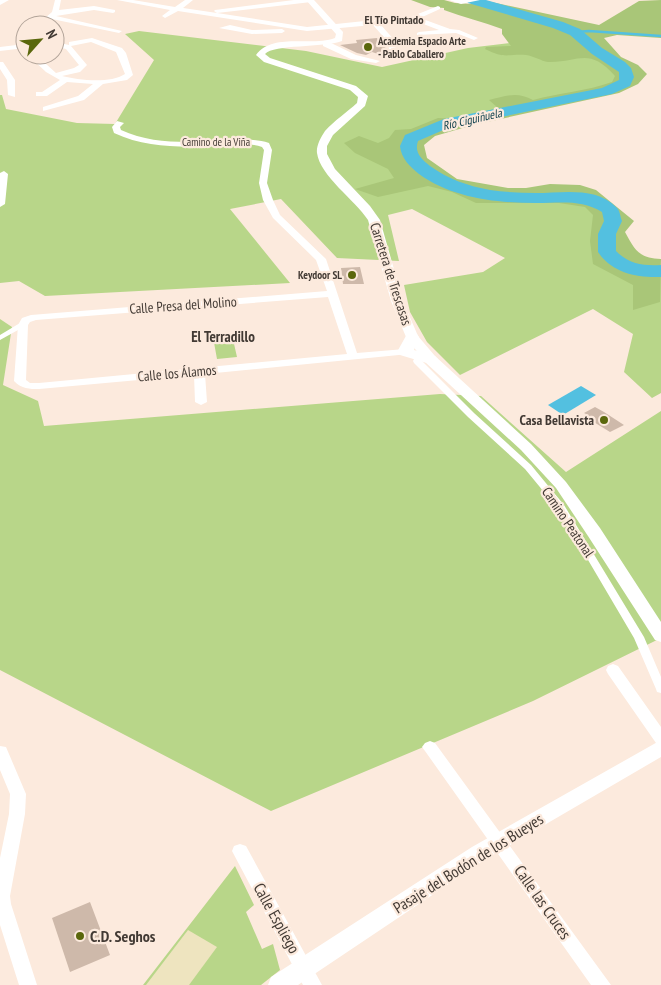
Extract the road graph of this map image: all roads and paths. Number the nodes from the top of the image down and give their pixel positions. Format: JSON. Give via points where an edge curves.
{"nodes":[{"id":1,"x":6,"y":0,"type":"edge"},
{"id":2,"x":58,"y":0,"type":"edge"},
{"id":3,"x":120,"y":0,"type":"edge"},
{"id":4,"x":163,"y":0,"type":"edge"},
{"id":5,"x":311,"y":0,"type":"edge"},
{"id":6,"x":452,"y":0,"type":"edge"},
{"id":7,"x":477,"y":0,"type":"edge"},
{"id":8,"x":188,"y":2,"type":"edge"},
{"id":9,"x":0,"y":3,"type":"edge"},
{"id":10,"x":258,"y":3,"type":"edge"},
{"id":11,"x":438,"y":8,"type":"dead end"},
{"id":12,"x":177,"y":9,"type":"junction"},
{"id":13,"x":113,"y":11,"type":"dead end"},
{"id":14,"x":202,"y":13,"type":"junction"},
{"id":15,"x":54,"y":15,"type":"joint"},
{"id":16,"x":165,"y":16,"type":"dead end"},
{"id":17,"x":65,"y":18,"type":"edge"},
{"id":18,"x":414,"y":18,"type":"junction"},
{"id":19,"x":374,"y":22,"type":"junction"},
{"id":20,"x":273,"y":24,"type":"junction"},
{"id":21,"x":334,"y":27,"type":"junction"},
{"id":22,"x":307,"y":29,"type":"junction"},
{"id":23,"x":119,"y":30,"type":"dead end"},
{"id":24,"x":449,"y":31,"type":"junction"},
{"id":25,"x":252,"y":32,"type":"dead end"},
{"id":26,"x":419,"y":34,"type":"dead end"},
{"id":27,"x":474,"y":38,"type":"dead end"},
{"id":28,"x":72,"y":44,"type":"dead end"},
{"id":29,"x":326,"y":44,"type":"junction"},
{"id":30,"x":65,"y":46,"type":"edge"},
{"id":31,"x":15,"y":47,"type":"edge"},
{"id":32,"x":392,"y":47,"type":"dead end"},
{"id":33,"x":0,"y":49,"type":"edge"},
{"id":34,"x":376,"y":62,"type":"dead end"},
{"id":35,"x":0,"y":64,"type":"edge"},
{"id":36,"x":41,"y":65,"type":"edge"},
{"id":37,"x":54,"y":75,"type":"junction"},
{"id":38,"x":67,"y":80,"type":"junction"},
{"id":39,"x":102,"y":81,"type":"junction"},
{"id":40,"x":39,"y":94,"type":"dead end"},
{"id":41,"x":12,"y":95,"type":"dead end"},
{"id":42,"x":46,"y":110,"type":"dead end"},
{"id":43,"x":120,"y":123,"type":"dead end"},
{"id":44,"x":4,"y":174,"type":"dead end"},
{"id":45,"x":0,"y":204,"type":"edge"},
{"id":46,"x":332,"y":294,"type":"junction"},
{"id":47,"x":23,"y":325,"type":"junction"},
{"id":48,"x":412,"y":336,"type":"junction"},
{"id":49,"x":0,"y":338,"type":"edge"},
{"id":50,"x":353,"y":357,"type":"junction"},
{"id":51,"x":417,"y":357,"type":"junction"},
{"id":52,"x":199,"y":371,"type":"junction"},
{"id":53,"x":202,"y":402,"type":"dead end"},
{"id":54,"x":661,"y":636,"type":"edge"},
{"id":55,"x":613,"y":670,"type":"dead end"},
{"id":56,"x":661,"y":689,"type":"edge"},
{"id":57,"x":661,"y":740,"type":"edge"},
{"id":58,"x":430,"y":747,"type":"dead end"},
{"id":59,"x":661,"y":748,"type":"edge"},
{"id":60,"x":0,"y":752,"type":"edge"},
{"id":61,"x":500,"y":841,"type":"junction"},
{"id":62,"x":240,"y":851,"type":"dead end"},
{"id":63,"x":308,"y":976,"type":"edge"},
{"id":64,"x":28,"y":985,"type":"edge"},
{"id":65,"x":279,"y":985,"type":"edge"},
{"id":66,"x":602,"y":985,"type":"edge"}],
"edges":[{"from":1,"to":9,"type":"street"},
{"from":2,"to":15,"type":"street"},
{"from":3,"to":12,"type":"street"},
{"from":4,"to":8,"type":"street"},
{"from":5,"to":10,"type":"street"},
{"from":5,"to":21,"type":"street"},
{"from":6,"to":7,"type":"street"},
{"from":8,"to":12,"type":"street"},
{"from":10,"to":14,"type":"street"},
{"from":10,"to":20,"type":"street"},
{"from":11,"to":18,"type":"street"},
{"from":12,"to":14,"type":"street"},
{"from":12,"to":16,"type":"street"},
{"from":13,"to":15,"type":"street","via":[[94,8]]},
{"from":14,"to":20,"type":"street"},
{"from":17,"to":23,"type":"street"},
{"from":18,"to":19,"type":"street"},
{"from":18,"to":24,"type":"street"},
{"from":19,"to":21,"type":"street"},
{"from":19,"to":32,"type":"street","via":[[392,42]]},
{"from":20,"to":22,"type":"street"},
{"from":21,"to":22,"type":"street"},
{"from":21,"to":29,"type":"street","via":[[340,38]]},
{"from":22,"to":25,"type":"street"},
{"from":24,"to":26,"type":"street"},
{"from":24,"to":27,"type":"street","via":[[457,30]]},
{"from":28,"to":39,"type":"street","via":[[95,40],[122,53],[130,72],[128,76]]},
{"from":29,"to":34,"type":"street","name":"Carretera de Trescasas","via":[[354,57]]},
{"from":29,"to":48,"type":"street","name":"Carretera de Trescasas","via":[[276,45],[264,49],[260,55],[353,88],[363,96],[362,104],[328,133],[322,154],[330,170],[374,220],[397,301]]},
{"from":30,"to":37,"type":"street","via":[[83,65]]},
{"from":31,"to":33,"type":"street"},
{"from":35,"to":41,"type":"street","via":[[10,80]]},
{"from":36,"to":37,"type":"street"},
{"from":37,"to":38,"type":"street"},
{"from":38,"to":39,"type":"street"},
{"from":38,"to":40,"type":"street"},
{"from":39,"to":42,"type":"street","via":[[81,98]]},
{"from":43,"to":46,"type":"street","name":"Camino de la Viña","via":[[117,131],[143,141],[252,142],[266,145],[263,183],[268,202],[280,221],[321,259]]},
{"from":44,"to":45,"type":"street"},
{"from":46,"to":47,"type":"street","name":"Calle Presa del Molino","via":[[33,318]]},
{"from":46,"to":50,"type":"street","name":"Camino de la Viña"},
{"from":47,"to":49,"type":"street"},
{"from":47,"to":52,"type":"street","name":"Calle los Álamos","via":[[19,378],[27,386]]},
{"from":48,"to":51,"type":"main road"},
{"from":48,"to":51,"type":"street","name":"Carretera de Trescasas"},
{"from":50,"to":51,"type":"street","name":"Calle los Álamos"},
{"from":50,"to":52,"type":"street","name":"Calle los Álamos"},
{"from":51,"to":54,"type":"street","name":"Carretera de Trescasas","via":[[526,447],[561,486]]},
{"from":51,"to":56,"type":"street","name":"Camino Peatonal","via":[[471,415],[528,467],[561,507],[639,637]]},
{"from":52,"to":53,"type":"street"},
{"from":55,"to":57,"type":"street"},
{"from":58,"to":61,"type":"street","name":"Calle las Cruces"},
{"from":59,"to":61,"type":"street","name":"Pasaje del Bodón de los Bueyes"},
{"from":60,"to":64,"type":"street","via":[[18,794],[1,896]]},
{"from":61,"to":63,"type":"street","name":"Pasaje del Bodón de los Bueyes"},
{"from":61,"to":66,"type":"street","name":"Calle las Cruces"},
{"from":62,"to":63,"type":"street","name":"Calle Espliego"},
{"from":63,"to":65,"type":"street","name":"Pasaje del Bodón de los Bueyes"}]}
